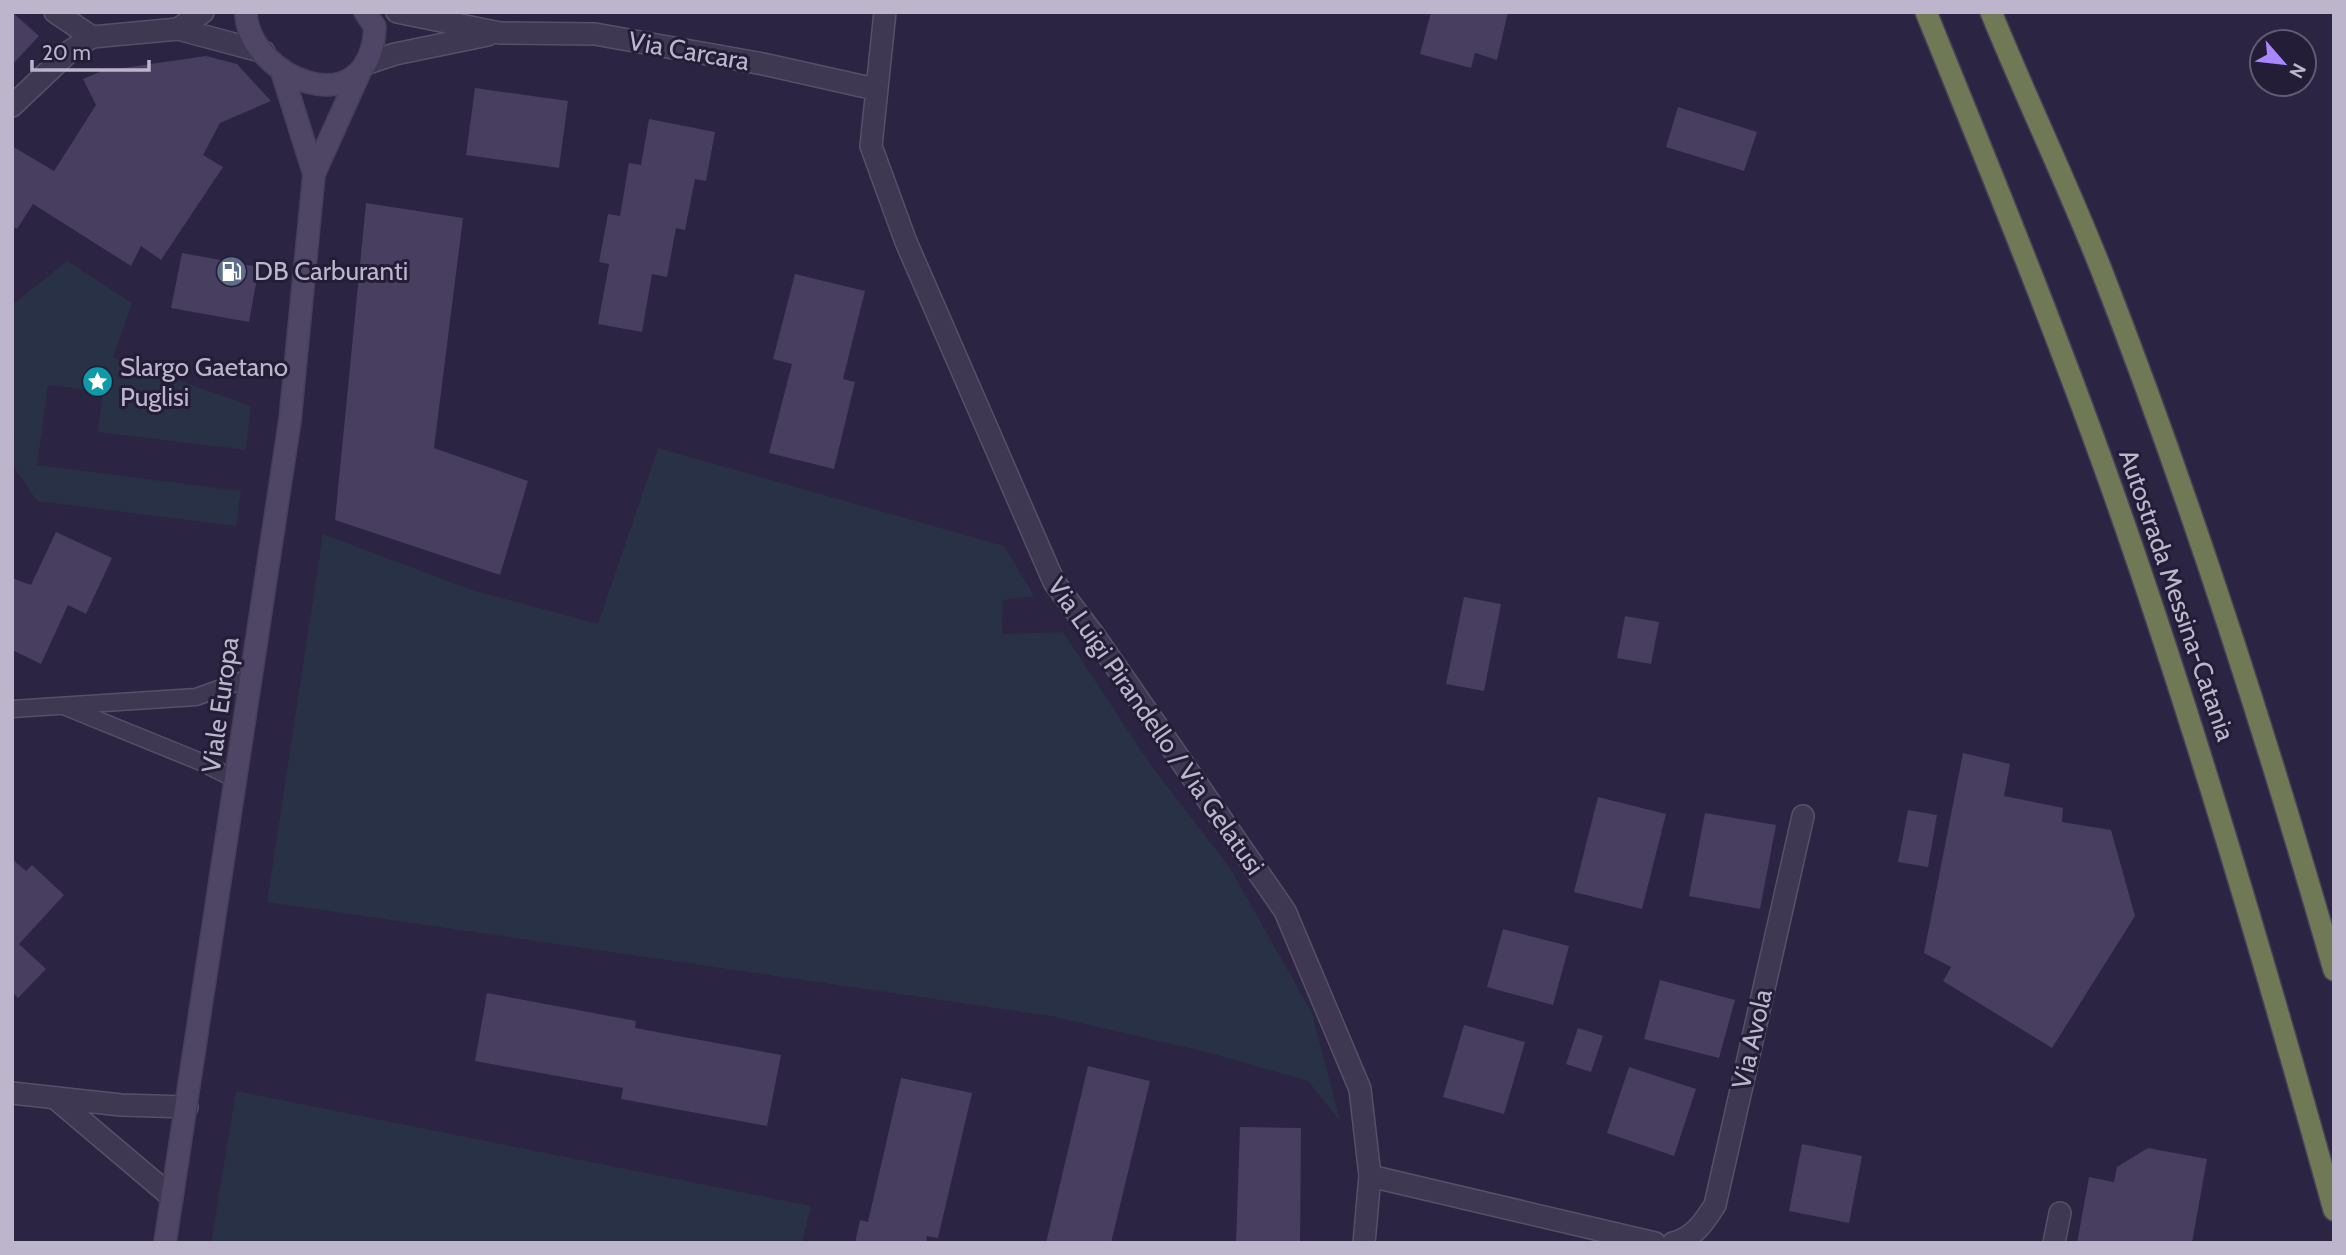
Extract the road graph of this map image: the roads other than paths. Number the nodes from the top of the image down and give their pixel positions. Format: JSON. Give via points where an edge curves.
{"nodes":[{"id":1,"x":55,"y":12,"type":"edge"},
{"id":2,"x":203,"y":12,"type":"edge"},
{"id":3,"x":246,"y":12,"type":"edge"},
{"id":4,"x":365,"y":12,"type":"edge"},
{"id":5,"x":397,"y":12,"type":"edge"},
{"id":6,"x":884,"y":12,"type":"edge"},
{"id":7,"x":1926,"y":12,"type":"edge"},
{"id":8,"x":1984,"y":12,"type":"edge"},
{"id":9,"x":1991,"y":12,"type":"edge"},
{"id":10,"x":178,"y":29,"type":"junction"},
{"id":11,"x":500,"y":33,"type":"junction"},
{"id":12,"x":92,"y":37,"type":"junction"},
{"id":13,"x":264,"y":52,"type":"junction"},
{"id":14,"x":281,"y":69,"type":"junction"},
{"id":15,"x":362,"y":69,"type":"junction"},
{"id":16,"x":875,"y":89,"type":"junction"},
{"id":17,"x":2025,"y":94,"type":"junction"},
{"id":18,"x":12,"y":106,"type":"edge"},
{"id":19,"x":314,"y":174,"type":"junction"},
{"id":20,"x":252,"y":677,"type":"junction"},
{"id":21,"x":60,"y":705,"type":"junction"},
{"id":22,"x":12,"y":709,"type":"edge"},
{"id":23,"x":237,"y":780,"type":"junction"},
{"id":24,"x":1803,"y":816,"type":"dead end"},
{"id":25,"x":2334,"y":970,"type":"edge"},
{"id":26,"x":12,"y":1093,"type":"edge"},
{"id":27,"x":55,"y":1098,"type":"junction"},
{"id":28,"x":187,"y":1107,"type":"junction"},
{"id":29,"x":1370,"y":1176,"type":"junction"},
{"id":30,"x":172,"y":1197,"type":"junction"},
{"id":31,"x":2334,"y":1210,"type":"edge"},
{"id":32,"x":2060,"y":1213,"type":"dead end"},
{"id":33,"x":165,"y":1243,"type":"edge"},
{"id":34,"x":1364,"y":1243,"type":"edge"},
{"id":35,"x":1656,"y":1243,"type":"edge"},
{"id":36,"x":1673,"y":1243,"type":"edge"},
{"id":37,"x":2054,"y":1243,"type":"edge"}],
"edges":[{"from":1,"to":12,"type":"street"},
{"from":2,"to":10,"type":"street"},
{"from":3,"to":13,"type":"main road"},
{"from":4,"to":15,"type":"main road","via":[[375,27],[374,43]]},
{"from":5,"to":11,"type":"street"},
{"from":6,"to":16,"type":"street","name":"Via Luigi Pirandello / Via Gelatusi"},
{"from":7,"to":31,"type":"highway","name":"Autostrada Messina-Catania","via":[[2042,296],[2132,544],[2215,794]]},
{"from":8,"to":17,"type":"highway"},
{"from":9,"to":17,"type":"highway","name":"Autostrada Messina-Catania"},
{"from":10,"to":12,"type":"street"},
{"from":10,"to":13,"type":"street"},
{"from":11,"to":15,"type":"street","via":[[396,54]]},
{"from":11,"to":16,"type":"street","name":"Via Carcara","via":[[595,34]]},
{"from":12,"to":18,"type":"street","via":[[70,51]]},
{"from":13,"to":14,"type":"main road"},
{"from":14,"to":15,"type":"main road","via":[[315,85],[336,86]]},
{"from":14,"to":19,"type":"main road"},
{"from":15,"to":19,"type":"main road"},
{"from":16,"to":29,"type":"street","name":"Via Luigi Pirandello / Via Gelatusi","via":[[872,146],[906,242],[1054,582],[1284,911],[1360,1089]]},
{"from":17,"to":25,"type":"highway","name":"Autostrada Messina-Catania","via":[[2100,269],[2192,521],[2278,774]]},
{"from":19,"to":20,"type":"main road","name":"Viale Europa","via":[[290,420]]},
{"from":20,"to":21,"type":"lane","via":[[196,696]]},
{"from":20,"to":23,"type":"main road","name":"Viale Europa"},
{"from":21,"to":22,"type":"lane"},
{"from":21,"to":23,"type":"lane"},
{"from":23,"to":28,"type":"main road","name":"Viale Europa"},
{"from":24,"to":36,"type":"street","name":"Via Avola","via":[[1715,1205],[1701,1227]]},
{"from":26,"to":27,"type":"street"},
{"from":27,"to":28,"type":"street"},
{"from":27,"to":30,"type":"street"},
{"from":28,"to":30,"type":"main road","name":"Viale Europa"},
{"from":29,"to":34,"type":"street","name":"Via Luigi Pirandello / Via Gelatusi"},
{"from":29,"to":35,"type":"street"},
{"from":30,"to":33,"type":"main road","name":"Viale Europa"},
{"from":32,"to":37,"type":"street"}]}
